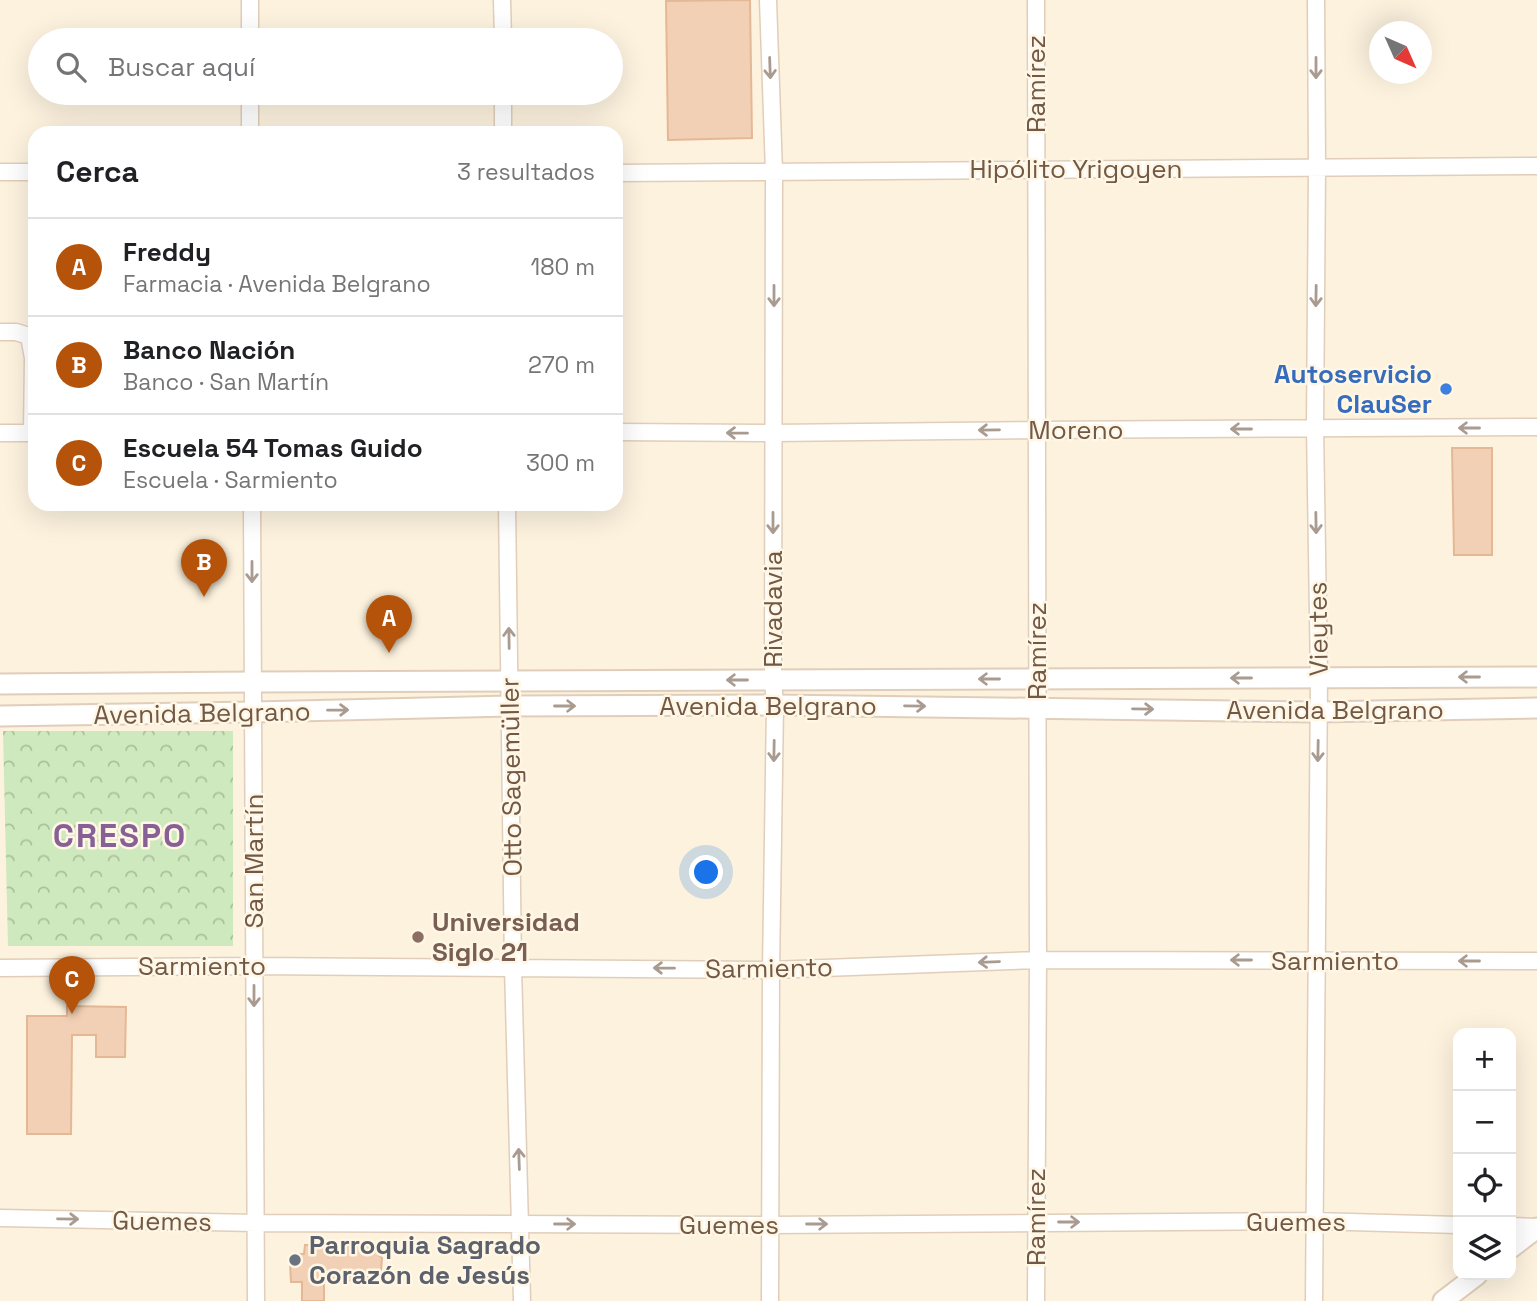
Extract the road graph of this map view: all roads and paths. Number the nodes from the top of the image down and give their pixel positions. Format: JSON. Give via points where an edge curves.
{"nodes":[{"id":1,"x":250,"y":0,"type":"edge"},
{"id":2,"x":502,"y":0,"type":"edge"},
{"id":3,"x":768,"y":0,"type":"edge"},
{"id":4,"x":1036,"y":0,"type":"edge"},
{"id":5,"x":1316,"y":0,"type":"edge"},
{"id":6,"x":250,"y":28,"type":"edge"},
{"id":7,"x":503,"y":28,"type":"edge"},
{"id":8,"x":250,"y":105,"type":"edge"},
{"id":9,"x":503,"y":105,"type":"edge"},
{"id":10,"x":250,"y":126,"type":"edge"},
{"id":11,"x":503,"y":126,"type":"edge"},
{"id":12,"x":1537,"y":166,"type":"edge"},
{"id":13,"x":1317,"y":167,"type":"junction"},
{"id":14,"x":1036,"y":169,"type":"junction"},
{"id":15,"x":0,"y":172,"type":"edge"},
{"id":16,"x":28,"y":172,"type":"edge"},
{"id":17,"x":774,"y":172,"type":"junction"},
{"id":18,"x":623,"y":173,"type":"edge"},
{"id":19,"x":0,"y":332,"type":"edge"},
{"id":20,"x":28,"y":336,"type":"edge"},
{"id":21,"x":1315,"y":428,"type":"junction"},
{"id":22,"x":1537,"y":428,"type":"edge"},
{"id":23,"x":1036,"y":430,"type":"junction"},
{"id":24,"x":623,"y":432,"type":"edge"},
{"id":25,"x":0,"y":433,"type":"edge"},
{"id":26,"x":28,"y":433,"type":"edge"},
{"id":27,"x":773,"y":433,"type":"junction"},
{"id":28,"x":252,"y":511,"type":"edge"},
{"id":29,"x":508,"y":511,"type":"edge"},
{"id":30,"x":1319,"y":677,"type":"junction"},
{"id":31,"x":1537,"y":677,"type":"edge"},
{"id":32,"x":1037,"y":678,"type":"junction"},
{"id":33,"x":773,"y":680,"type":"junction"},
{"id":34,"x":510,"y":681,"type":"junction"},
{"id":35,"x":253,"y":682,"type":"junction"},
{"id":36,"x":0,"y":684,"type":"edge"},
{"id":37,"x":775,"y":705,"type":"junction"},
{"id":38,"x":510,"y":706,"type":"junction"},
{"id":39,"x":1037,"y":708,"type":"junction"},
{"id":40,"x":1537,"y":708,"type":"edge"},
{"id":41,"x":253,"y":712,"type":"junction"},
{"id":42,"x":1318,"y":712,"type":"junction"},
{"id":43,"x":0,"y":716,"type":"edge"},
{"id":44,"x":1038,"y":960,"type":"junction"},
{"id":45,"x":1316,"y":960,"type":"junction"},
{"id":46,"x":1537,"y":961,"type":"edge"},
{"id":47,"x":254,"y":966,"type":"junction"},
{"id":48,"x":513,"y":967,"type":"junction"},
{"id":49,"x":0,"y":968,"type":"edge"},
{"id":50,"x":771,"y":970,"type":"junction"},
{"id":51,"x":0,"y":1218,"type":"edge"},
{"id":52,"x":1314,"y":1221,"type":"junction"},
{"id":53,"x":256,"y":1223,"type":"junction"},
{"id":54,"x":1036,"y":1223,"type":"junction"},
{"id":55,"x":521,"y":1224,"type":"junction"},
{"id":56,"x":771,"y":1225,"type":"junction"},
{"id":57,"x":1453,"y":1225,"type":"edge"},
{"id":58,"x":1516,"y":1226,"type":"edge"},
{"id":59,"x":1537,"y":1228,"type":"edge"},
{"id":60,"x":1516,"y":1244,"type":"edge"},
{"id":61,"x":1470,"y":1280,"type":"edge"},
{"id":62,"x":256,"y":1301,"type":"edge"},
{"id":63,"x":522,"y":1301,"type":"edge"},
{"id":64,"x":770,"y":1301,"type":"edge"},
{"id":65,"x":1036,"y":1301,"type":"edge"},
{"id":66,"x":1314,"y":1301,"type":"edge"},
{"id":67,"x":1443,"y":1301,"type":"edge"}],
"edges":[{"from":1,"to":6,"type":"street"},
{"from":2,"to":7,"type":"street"},
{"from":3,"to":17,"type":"street","name":"Rivadavia","one_way":true},
{"from":4,"to":14,"type":"street","name":"Ramírez"},
{"from":5,"to":13,"type":"street","name":"Vieytes","one_way":true},
{"from":8,"to":10,"type":"street"},
{"from":9,"to":11,"type":"street"},
{"from":12,"to":13,"type":"street","name":"Hipólito Yrigoyen"},
{"from":13,"to":14,"type":"street","name":"Hipólito Yrigoyen"},
{"from":13,"to":21,"type":"street","name":"Vieytes","one_way":true},
{"from":14,"to":17,"type":"street","name":"Hipólito Yrigoyen"},
{"from":14,"to":23,"type":"street","name":"Ramírez"},
{"from":15,"to":16,"type":"street"},
{"from":17,"to":18,"type":"street","name":"Hipólito Yrigoyen"},
{"from":17,"to":27,"type":"street","name":"Rivadavia","one_way":true},
{"from":19,"to":20,"type":"street"},
{"from":22,"to":21,"type":"street","name":"Moreno","one_way":true},
{"from":21,"to":23,"type":"street","name":"Moreno","one_way":true},
{"from":21,"to":30,"type":"street","name":"Vieytes","one_way":true},
{"from":23,"to":27,"type":"street","name":"Moreno","one_way":true},
{"from":23,"to":32,"type":"street","name":"Ramírez"},
{"from":27,"to":24,"type":"street","name":"Moreno","one_way":true},
{"from":25,"to":26,"type":"street"},
{"from":27,"to":33,"type":"street","name":"Rivadavia","one_way":true},
{"from":28,"to":35,"type":"street","name":"San Martín","one_way":true},
{"from":34,"to":29,"type":"street","name":"Otto Sagemüller","one_way":true},
{"from":31,"to":30,"type":"street","name":"Avenida Belgrano","one_way":true},
{"from":30,"to":32,"type":"street","name":"Avenida Belgrano","one_way":true},
{"from":30,"to":42,"type":"street","name":"Vieytes"},
{"from":32,"to":33,"type":"street","name":"Avenida Belgrano","one_way":true},
{"from":32,"to":39,"type":"street","name":"Ramírez"},
{"from":33,"to":34,"type":"street","name":"Avenida Belgrano","one_way":true},
{"from":33,"to":37,"type":"street","name":"Rivadavia"},
{"from":34,"to":35,"type":"street","name":"Avenida Belgrano"},
{"from":34,"to":38,"type":"street","name":"Otto Sagemüller"},
{"from":35,"to":36,"type":"street","name":"Avenida Belgrano"},
{"from":35,"to":41,"type":"street","name":"San Martín"},
{"from":38,"to":37,"type":"street","name":"Avenida Belgrano","one_way":true},
{"from":37,"to":39,"type":"street","name":"Avenida Belgrano","one_way":true},
{"from":37,"to":50,"type":"street","name":"Rivadavia","one_way":true},
{"from":41,"to":38,"type":"street","name":"Avenida Belgrano","one_way":true},
{"from":38,"to":48,"type":"street","name":"Otto Sagemüller"},
{"from":39,"to":42,"type":"street","name":"Avenida Belgrano","one_way":true},
{"from":39,"to":44,"type":"street","name":"Ramírez"},
{"from":40,"to":42,"type":"street","name":"Avenida Belgrano"},
{"from":41,"to":43,"type":"street","name":"Avenida Belgrano"},
{"from":41,"to":47,"type":"street","name":"San Martín"},
{"from":42,"to":45,"type":"street","name":"Vieytes","one_way":true},
{"from":45,"to":44,"type":"street","name":"Sarmiento","one_way":true},
{"from":44,"to":50,"type":"street","name":"Sarmiento","one_way":true},
{"from":44,"to":54,"type":"street","name":"Ramírez"},
{"from":46,"to":45,"type":"street","name":"Sarmiento","one_way":true},
{"from":45,"to":52,"type":"street","name":"Vieytes"},
{"from":47,"to":48,"type":"street","name":"Sarmiento"},
{"from":47,"to":49,"type":"street","name":"Sarmiento"},
{"from":47,"to":53,"type":"street","name":"San Martín","one_way":true},
{"from":50,"to":48,"type":"street","name":"Sarmiento","one_way":true},
{"from":55,"to":48,"type":"street","name":"Otto Sagemüller","one_way":true},
{"from":50,"to":56,"type":"street","name":"Rivadavia"},
{"from":51,"to":53,"type":"street","name":"Guemes","one_way":true},
{"from":54,"to":52,"type":"street","name":"Guemes","one_way":true},
{"from":52,"to":57,"type":"street","name":"Guemes"},
{"from":52,"to":66,"type":"street","name":"Vieytes"},
{"from":53,"to":55,"type":"street","name":"Guemes"},
{"from":53,"to":62,"type":"street","name":"San Martín"},
{"from":56,"to":54,"type":"street","name":"Guemes","one_way":true},
{"from":54,"to":65,"type":"street","name":"Ramírez"},
{"from":55,"to":56,"type":"street","name":"Guemes","one_way":true},
{"from":55,"to":63,"type":"street","name":"Otto Sagemüller"},
{"from":56,"to":64,"type":"street","name":"Rivadavia"},
{"from":58,"to":59,"type":"street"},
{"from":59,"to":60,"type":"street"},
{"from":61,"to":67,"type":"street"}]}
